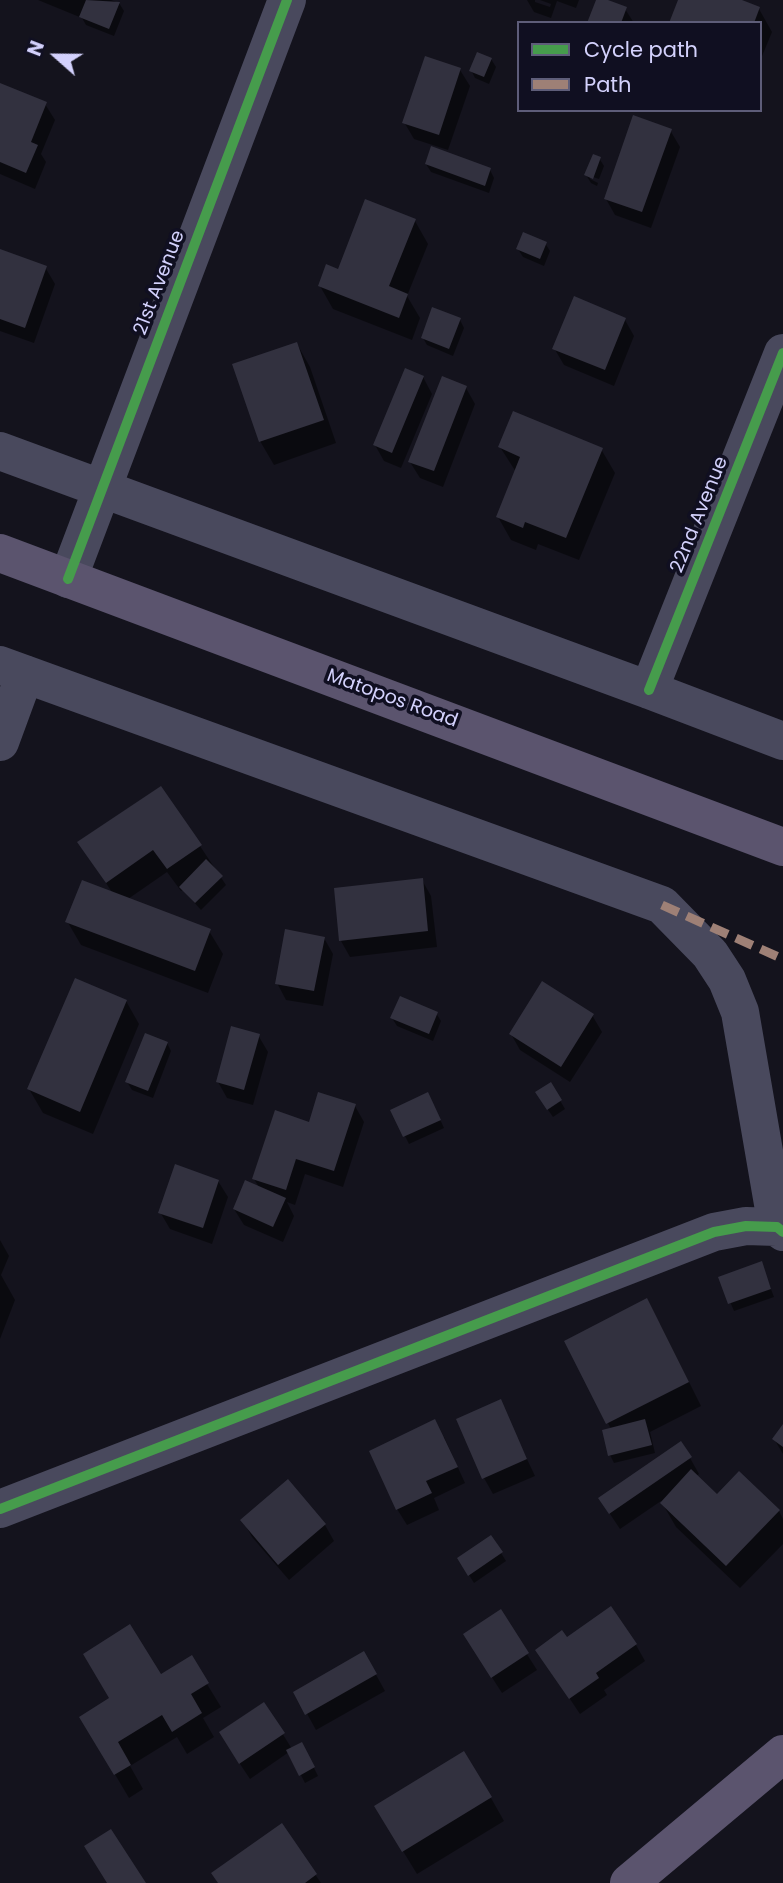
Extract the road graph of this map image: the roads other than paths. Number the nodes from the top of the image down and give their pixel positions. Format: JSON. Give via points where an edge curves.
{"nodes":[{"id":1,"x":287,"y":0,"type":"edge"},
{"id":2,"x":783,"y":353,"type":"edge"},
{"id":3,"x":0,"y":451,"type":"edge"},
{"id":4,"x":101,"y":489,"type":"junction"},
{"id":5,"x":0,"y":553,"type":"edge"},
{"id":6,"x":68,"y":579,"type":"junction"},
{"id":7,"x":13,"y":670,"type":"edge"},
{"id":8,"x":649,"y":690,"type":"junction"},
{"id":9,"x":783,"y":741,"type":"edge"},
{"id":10,"x":0,"y":742,"type":"edge"},
{"id":11,"x":783,"y":847,"type":"edge"},
{"id":12,"x":780,"y":1229,"type":"edge"},
{"id":13,"x":0,"y":1509,"type":"edge"},
{"id":14,"x":783,"y":1754,"type":"edge"},
{"id":15,"x":629,"y":1883,"type":"edge"}],
"edges":[{"from":1,"to":4,"type":"street","name":"21st Avenue"},
{"from":2,"to":8,"type":"street","name":"22nd Avenue"},
{"from":3,"to":4,"type":"street"},
{"from":4,"to":6,"type":"street","name":"21st Avenue"},
{"from":4,"to":8,"type":"street"},
{"from":5,"to":6,"type":"main road","name":"Matopos Road"},
{"from":6,"to":11,"type":"main road","name":"Matopos Road"},
{"from":7,"to":10,"type":"street"},
{"from":7,"to":12,"type":"street","via":[[662,905],[710,954],[740,1012]]},
{"from":8,"to":9,"type":"street"},
{"from":12,"to":13,"type":"street","via":[[746,1226],[714,1232]]},
{"from":14,"to":15,"type":"main road"}]}
